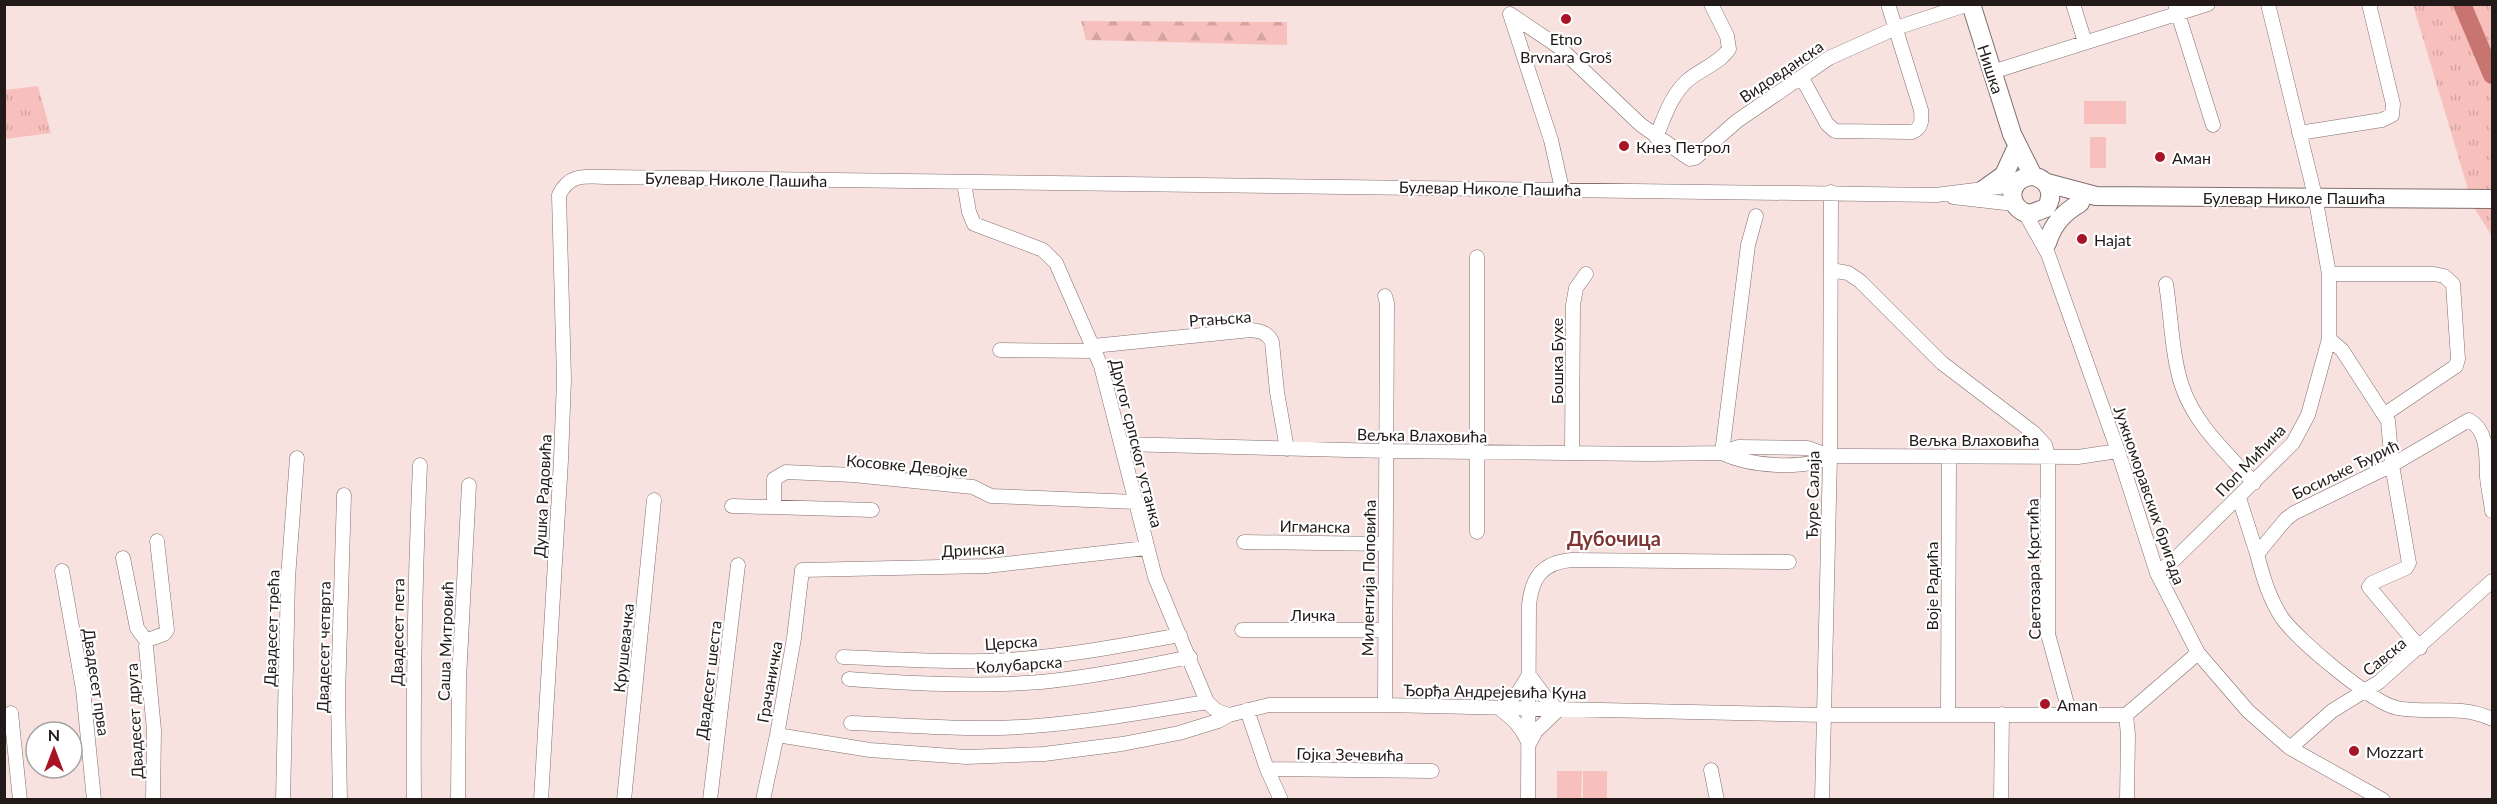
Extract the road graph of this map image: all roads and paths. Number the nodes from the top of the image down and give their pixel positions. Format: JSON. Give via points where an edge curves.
{"nodes":[{"id":1,"x":1711,"y":4,"type":"edge"},
{"id":2,"x":1888,"y":4,"type":"edge"},
{"id":3,"x":1970,"y":4,"type":"edge"},
{"id":4,"x":2073,"y":4,"type":"edge"},
{"id":5,"x":2208,"y":4,"type":"edge"},
{"id":6,"x":2268,"y":4,"type":"edge"},
{"id":7,"x":2369,"y":4,"type":"edge"},
{"id":8,"x":1505,"y":9,"type":"edge"},
{"id":9,"x":2176,"y":9,"type":"edge"},
{"id":10,"x":1896,"y":28,"type":"junction"},
{"id":11,"x":2085,"y":42,"type":"junction"},
{"id":12,"x":1992,"y":72,"type":"junction"},
{"id":13,"x":1802,"y":78,"type":"junction"},
{"id":14,"x":2213,"y":124,"type":"dead end"},
{"id":15,"x":2300,"y":133,"type":"junction"},
{"id":16,"x":1656,"y":137,"type":"junction"},
{"id":17,"x":2014,"y":142,"type":"junction"},
{"id":18,"x":2029,"y":181,"type":"junction"},
{"id":19,"x":964,"y":183,"type":"junction"},
{"id":20,"x":1562,"y":189,"type":"junction"},
{"id":21,"x":1983,"y":190,"type":"junction"},
{"id":22,"x":1831,"y":192,"type":"junction"},
{"id":23,"x":560,"y":195,"type":"joint"},
{"id":24,"x":1936,"y":195,"type":"junction"},
{"id":25,"x":2315,"y":196,"type":"junction"},
{"id":26,"x":2493,"y":199,"type":"edge"},
{"id":27,"x":2088,"y":200,"type":"junction"},
{"id":28,"x":2047,"y":206,"type":"junction"},
{"id":29,"x":2019,"y":209,"type":"junction"},
{"id":30,"x":1756,"y":216,"type":"dead end"},
{"id":31,"x":2048,"y":248,"type":"junction"},
{"id":32,"x":1477,"y":257,"type":"dead end"},
{"id":33,"x":1831,"y":270,"type":"junction"},
{"id":34,"x":1586,"y":274,"type":"dead end"},
{"id":35,"x":2329,"y":274,"type":"junction"},
{"id":36,"x":2166,"y":284,"type":"dead end"},
{"id":37,"x":1385,"y":296,"type":"dead end"},
{"id":38,"x":2329,"y":339,"type":"junction"},
{"id":39,"x":1094,"y":348,"type":"junction"},
{"id":40,"x":1000,"y":350,"type":"dead end"},
{"id":41,"x":2385,"y":414,"type":"junction"},
{"id":42,"x":1122,"y":444,"type":"junction"},
{"id":43,"x":1287,"y":449,"type":"junction"},
{"id":44,"x":1386,"y":451,"type":"junction"},
{"id":45,"x":2118,"y":451,"type":"junction"},
{"id":46,"x":1477,"y":452,"type":"junction"},
{"id":47,"x":1572,"y":452,"type":"junction"},
{"id":48,"x":1722,"y":453,"type":"junction"},
{"id":49,"x":1830,"y":456,"type":"junction"},
{"id":50,"x":1949,"y":456,"type":"junction"},
{"id":51,"x":2048,"y":456,"type":"junction"},
{"id":52,"x":297,"y":458,"type":"dead end"},
{"id":53,"x":420,"y":465,"type":"dead end"},
{"id":54,"x":2392,"y":465,"type":"junction"},
{"id":55,"x":2254,"y":483,"type":"junction"},
{"id":56,"x":469,"y":485,"type":"dead end"},
{"id":57,"x":344,"y":495,"type":"dead end"},
{"id":58,"x":2239,"y":498,"type":"junction"},
{"id":59,"x":654,"y":500,"type":"dead end"},
{"id":60,"x":1136,"y":502,"type":"junction"},
{"id":61,"x":732,"y":506,"type":"dead end"},
{"id":62,"x":774,"y":506,"type":"junction"},
{"id":63,"x":872,"y":510,"type":"dead end"},
{"id":64,"x":2493,"y":511,"type":"edge"},
{"id":65,"x":1476,"y":532,"type":"dead end"},
{"id":66,"x":157,"y":541,"type":"dead end"},
{"id":67,"x":1244,"y":542,"type":"dead end"},
{"id":68,"x":1385,"y":544,"type":"junction"},
{"id":69,"x":1146,"y":548,"type":"junction"},
{"id":70,"x":2257,"y":554,"type":"junction"},
{"id":71,"x":123,"y":558,"type":"dead end"},
{"id":72,"x":1789,"y":562,"type":"dead end"},
{"id":73,"x":738,"y":565,"type":"dead end"},
{"id":74,"x":802,"y":570,"type":"joint"},
{"id":75,"x":62,"y":571,"type":"dead end"},
{"id":76,"x":2157,"y":573,"type":"junction"},
{"id":77,"x":2493,"y":581,"type":"edge"},
{"id":78,"x":1242,"y":630,"type":"dead end"},
{"id":79,"x":1384,"y":630,"type":"junction"},
{"id":80,"x":1180,"y":635,"type":"junction"},
{"id":81,"x":147,"y":642,"type":"junction"},
{"id":82,"x":2420,"y":648,"type":"junction"},
{"id":83,"x":2198,"y":653,"type":"junction"},
{"id":84,"x":843,"y":657,"type":"dead end"},
{"id":85,"x":1191,"y":657,"type":"junction"},
{"id":86,"x":1529,"y":675,"type":"junction"},
{"id":87,"x":849,"y":679,"type":"dead end"},
{"id":88,"x":2365,"y":691,"type":"junction"},
{"id":89,"x":1207,"y":702,"type":"junction"},
{"id":90,"x":1385,"y":705,"type":"junction"},
{"id":91,"x":1500,"y":709,"type":"junction"},
{"id":92,"x":1247,"y":710,"type":"junction"},
{"id":93,"x":1529,"y":710,"type":"junction"},
{"id":94,"x":1558,"y":710,"type":"junction"},
{"id":95,"x":11,"y":713,"type":"dead end"},
{"id":96,"x":2002,"y":714,"type":"junction"},
{"id":97,"x":1229,"y":715,"type":"junction"},
{"id":98,"x":1824,"y":715,"type":"junction"},
{"id":99,"x":1948,"y":715,"type":"junction"},
{"id":100,"x":2070,"y":715,"type":"junction"},
{"id":101,"x":2126,"y":715,"type":"junction"},
{"id":102,"x":2493,"y":718,"type":"edge"},
{"id":103,"x":851,"y":723,"type":"dead end"},
{"id":104,"x":777,"y":735,"type":"junction"},
{"id":105,"x":1529,"y":744,"type":"junction"},
{"id":106,"x":2290,"y":748,"type":"junction"},
{"id":107,"x":1267,"y":769,"type":"junction"},
{"id":108,"x":1711,"y":770,"type":"dead end"},
{"id":109,"x":1432,"y":771,"type":"dead end"},
{"id":110,"x":2379,"y":799,"type":"edge"},
{"id":111,"x":20,"y":800,"type":"edge"},
{"id":112,"x":93,"y":800,"type":"edge"},
{"id":113,"x":153,"y":800,"type":"edge"},
{"id":114,"x":283,"y":800,"type":"edge"},
{"id":115,"x":340,"y":800,"type":"edge"},
{"id":116,"x":414,"y":800,"type":"edge"},
{"id":117,"x":458,"y":800,"type":"edge"},
{"id":118,"x":541,"y":800,"type":"edge"},
{"id":119,"x":624,"y":800,"type":"edge"},
{"id":120,"x":710,"y":800,"type":"edge"},
{"id":121,"x":763,"y":800,"type":"edge"},
{"id":122,"x":1281,"y":800,"type":"edge"},
{"id":123,"x":1528,"y":800,"type":"edge"},
{"id":124,"x":1717,"y":800,"type":"edge"},
{"id":125,"x":1822,"y":800,"type":"edge"},
{"id":126,"x":2001,"y":800,"type":"edge"},
{"id":127,"x":2127,"y":800,"type":"edge"}],
"edges":[{"from":1,"to":16,"type":"street","via":[[1729,49],[1680,89]]},
{"from":2,"to":10,"type":"street"},
{"from":3,"to":10,"type":"street","name":"Видовданска"},
{"from":3,"to":12,"type":"main road","name":"Нишка"},
{"from":4,"to":11,"type":"street"},
{"from":5,"to":9,"type":"street"},
{"from":6,"to":15,"type":"street","name":"Поп Мићина"},
{"from":7,"to":15,"type":"street","via":[[2393,104],[2392,115]]},
{"from":8,"to":16,"type":"street","via":[[1559,47]]},
{"from":8,"to":20,"type":"street","via":[[1551,141]]},
{"from":9,"to":11,"type":"street"},
{"from":9,"to":14,"type":"street"},
{"from":10,"to":13,"type":"street","name":"Видовданска","via":[[1829,58]]},
{"from":10,"to":13,"type":"street","via":[[1921,110],[1917,130],[1835,131],[1827,124]]},
{"from":11,"to":12,"type":"street"},
{"from":12,"to":17,"type":"main road","name":"Нишка"},
{"from":13,"to":16,"type":"street","name":"Видовданска","via":[[1746,114],[1695,158],[1690,159]]},
{"from":15,"to":25,"type":"street","name":"Поп Мићина"},
{"from":17,"to":18,"type":"main road","name":"Нишка"},
{"from":17,"to":21,"type":"main road","via":[[2004,175]]},
{"from":18,"to":21,"type":"street","name":"Булевар Николе Пашића"},
{"from":18,"to":27,"type":"main road","name":"Булевар Николе Пашића"},
{"from":18,"to":28,"type":"main road","via":[[2051,193]]},
{"from":18,"to":29,"type":"main road","via":[[2012,193]]},
{"from":19,"to":20,"type":"street","name":"Булевар Николе Пашића"},
{"from":19,"to":23,"type":"street","name":"Булевар Николе Пашића","via":[[582,177],[564,185]]},
{"from":19,"to":39,"type":"street","name":"Другог српског устанка","via":[[975,224],[1052,257]]},
{"from":20,"to":22,"type":"street","name":"Булевар Николе Пашића"},
{"from":21,"to":24,"type":"street","name":"Булевар Николе Пашића"},
{"from":22,"to":24,"type":"street","name":"Булевар Николе Пашића"},
{"from":22,"to":33,"type":"street","name":"Ђуре Салаја"},
{"from":23,"to":118,"type":"street","name":"Душка Радовића","via":[[564,379]]},
{"from":24,"to":29,"type":"street"},
{"from":25,"to":26,"type":"main road","name":"Булевар Николе Пашића"},
{"from":25,"to":27,"type":"main road","name":"Булевар Николе Пашића"},
{"from":25,"to":35,"type":"street","name":"Поп Мићина"},
{"from":27,"to":28,"type":"main road","name":"Булевар Николе Пашића"},
{"from":27,"to":31,"type":"main road","via":[[2067,210],[2056,222]]},
{"from":28,"to":29,"type":"main road","via":[[2036,214]]},
{"from":28,"to":31,"type":"street","name":"Јужноморавских бригада"},
{"from":29,"to":31,"type":"street","name":"Јужноморавских бригада"},
{"from":30,"to":48,"type":"street","via":[[1748,245]]},
{"from":31,"to":45,"type":"street","name":"Јужноморавских бригада"},
{"from":32,"to":46,"type":"street"},
{"from":33,"to":49,"type":"street","name":"Ђуре Салаја"},
{"from":33,"to":51,"type":"street","via":[[1848,273],[1860,281],[1942,363],[2034,433]]},
{"from":34,"to":47,"type":"street","name":"Бошка Бухе","via":[[1576,288],[1573,305]]},
{"from":35,"to":38,"type":"street","name":"Поп Мићина"},
{"from":35,"to":41,"type":"street","via":[[2434,274],[2453,284],[2456,366]]},
{"from":36,"to":55,"type":"street","via":[[2179,375],[2189,403],[2208,433]]},
{"from":37,"to":44,"type":"street","name":"Милентија Поповића"},
{"from":38,"to":41,"type":"street","via":[[2342,350]]},
{"from":38,"to":55,"type":"street","name":"Поп Мићина","via":[[2315,395],[2301,430]]},
{"from":39,"to":40,"type":"street","name":"Ртањска"},
{"from":39,"to":42,"type":"street","name":"Другог српског устанка"},
{"from":39,"to":43,"type":"street","name":"Ртањска","via":[[1261,331],[1272,342]]},
{"from":41,"to":54,"type":"street"},
{"from":42,"to":43,"type":"street","name":"Вељка Влаховића"},
{"from":42,"to":60,"type":"street","name":"Другог српског устанка"},
{"from":43,"to":44,"type":"street","name":"Вељка Влаховића"},
{"from":44,"to":46,"type":"street","name":"Вељка Влаховића"},
{"from":44,"to":68,"type":"street","name":"Милентија Поповића"},
{"from":45,"to":51,"type":"street","name":"Вељка Влаховића"},
{"from":45,"to":76,"type":"street","name":"Јужноморавских бригада"},
{"from":46,"to":47,"type":"street","name":"Вељка Влаховића"},
{"from":46,"to":65,"type":"street"},
{"from":47,"to":48,"type":"street","name":"Вељка Влаховића"},
{"from":48,"to":49,"type":"street","name":"Вељка Влаховића","via":[[1760,463],[1808,464]]},
{"from":49,"to":50,"type":"street","name":"Вељка Влаховића"},
{"from":49,"to":98,"type":"street","name":"Ђуре Салаја"},
{"from":50,"to":51,"type":"street","name":"Вељка Влаховића"},
{"from":50,"to":99,"type":"street","name":"Воје Радића"},
{"from":51,"to":100,"type":"street","name":"Светозара Крстића","via":[[2048,634]]},
{"from":52,"to":114,"type":"street","name":"Двадесет трећа","via":[[288,578]]},
{"from":53,"to":116,"type":"street","name":"Двадесет пета","via":[[412,711]]},
{"from":54,"to":64,"type":"street","name":"Босиљке Ђурић","via":[[2469,420],[2486,444]]},
{"from":54,"to":70,"type":"street","name":"Босиљке Ђурић","via":[[2294,513]]},
{"from":54,"to":82,"type":"street","via":[[2408,566],[2369,586]]},
{"from":55,"to":58,"type":"street","name":"Поп Мићина"},
{"from":56,"to":117,"type":"street","name":"Саша Митровић","via":[[459,679]]},
{"from":57,"to":115,"type":"street","name":"Двадесет четврта","via":[[338,696]]},
{"from":58,"to":70,"type":"street"},
{"from":58,"to":76,"type":"street","name":"Поп Мићина"},
{"from":59,"to":119,"type":"street","name":"Крушевачка"},
{"from":60,"to":62,"type":"street","name":"Косовке Девојке","via":[[991,496],[973,487],[786,472],[774,479]]},
{"from":60,"to":69,"type":"street","name":"Другог српског устанка"},
{"from":61,"to":62,"type":"street"},
{"from":62,"to":63,"type":"street"},
{"from":66,"to":81,"type":"street","name":"Двадесет друга","via":[[167,630]]},
{"from":67,"to":68,"type":"street","name":"Игманска"},
{"from":68,"to":79,"type":"street","name":"Милентија Поповића"},
{"from":69,"to":74,"type":"street","name":"Дринска","via":[[987,566]]},
{"from":69,"to":80,"type":"street","name":"Другог српског устанка"},
{"from":70,"to":88,"type":"street","via":[[2269,594],[2283,620]]},
{"from":71,"to":81,"type":"street","name":"Двадесет друга","via":[[137,628]]},
{"from":72,"to":86,"type":"street","via":[[1570,560],[1552,564],[1537,576],[1530,592]]},
{"from":73,"to":120,"type":"street","name":"Двадесет шеста"},
{"from":74,"to":104,"type":"street","name":"Грачаничка"},
{"from":75,"to":112,"type":"street","name":"Двадесет прва","via":[[83,689]]},
{"from":76,"to":83,"type":"street","name":"Јужноморавских бригада"},
{"from":77,"to":82,"type":"street","name":"Савска"},
{"from":78,"to":79,"type":"street","name":"Личка"},
{"from":79,"to":90,"type":"street","name":"Милентија Поповића"},
{"from":80,"to":84,"type":"street","name":"Церска","via":[[1084,652],[1008,660]]},
{"from":80,"to":85,"type":"street","name":"Другог српског устанка"},
{"from":81,"to":113,"type":"street","name":"Двадесет друга","via":[[154,729]]},
{"from":82,"to":88,"type":"street","name":"Савска"},
{"from":83,"to":101,"type":"street"},
{"from":83,"to":106,"type":"street","name":"Јужноморавских бригада","via":[[2248,711]]},
{"from":85,"to":87,"type":"street","name":"Колубарска","via":[[1041,682],[981,685]]},
{"from":85,"to":89,"type":"street","name":"Другог српског устанка"},
{"from":86,"to":91,"type":"street"},
{"from":86,"to":93,"type":"street"},
{"from":86,"to":94,"type":"street"},
{"from":88,"to":102,"type":"street","via":[[2396,707],[2469,710]]},
{"from":88,"to":106,"type":"street","name":"Савска","via":[[2332,711]]},
{"from":89,"to":97,"type":"street"},
{"from":89,"to":103,"type":"street","via":[[1032,726]]},
{"from":90,"to":91,"type":"street","name":"Ђорђа Андрејевића Куна"},
{"from":90,"to":92,"type":"street","name":"Ђорђа Андрејевића Куна","via":[[1269,705]]},
{"from":91,"to":93,"type":"street","name":"Ђорђа Андрејевића Куна"},
{"from":91,"to":105,"type":"street","via":[[1522,728]]},
{"from":92,"to":97,"type":"street","name":"Ђорђа Андрејевића Куна"},
{"from":92,"to":107,"type":"street"},
{"from":93,"to":94,"type":"street","name":"Ђорђа Андрејевића Куна"},
{"from":93,"to":105,"type":"street"},
{"from":94,"to":98,"type":"street","name":"Ђорђа Андрејевића Куна"},
{"from":94,"to":105,"type":"street","via":[[1536,731]]},
{"from":95,"to":111,"type":"street"},
{"from":96,"to":99,"type":"street","name":"Ђорђа Андрејевића Куна"},
{"from":96,"to":100,"type":"street","name":"Ђорђа Андрејевића Куна"},
{"from":96,"to":126,"type":"street"},
{"from":97,"to":104,"type":"street","name":"Ђорђа Андрејевића Куна","via":[[1179,733],[1044,754],[916,754]]},
{"from":98,"to":99,"type":"street","name":"Ђорђа Андрејевића Куна"},
{"from":98,"to":125,"type":"street","name":"Ђуре Салаја"},
{"from":100,"to":101,"type":"street","name":"Ђорђа Андрејевића Куна"},
{"from":101,"to":127,"type":"street"},
{"from":104,"to":121,"type":"street","name":"Грачаничка"},
{"from":105,"to":123,"type":"street"},
{"from":106,"to":110,"type":"street","name":"Јужноморавских бригада"},
{"from":107,"to":109,"type":"street","name":"Гојка Зечевића"},
{"from":107,"to":122,"type":"street"},
{"from":108,"to":124,"type":"street"}]}
